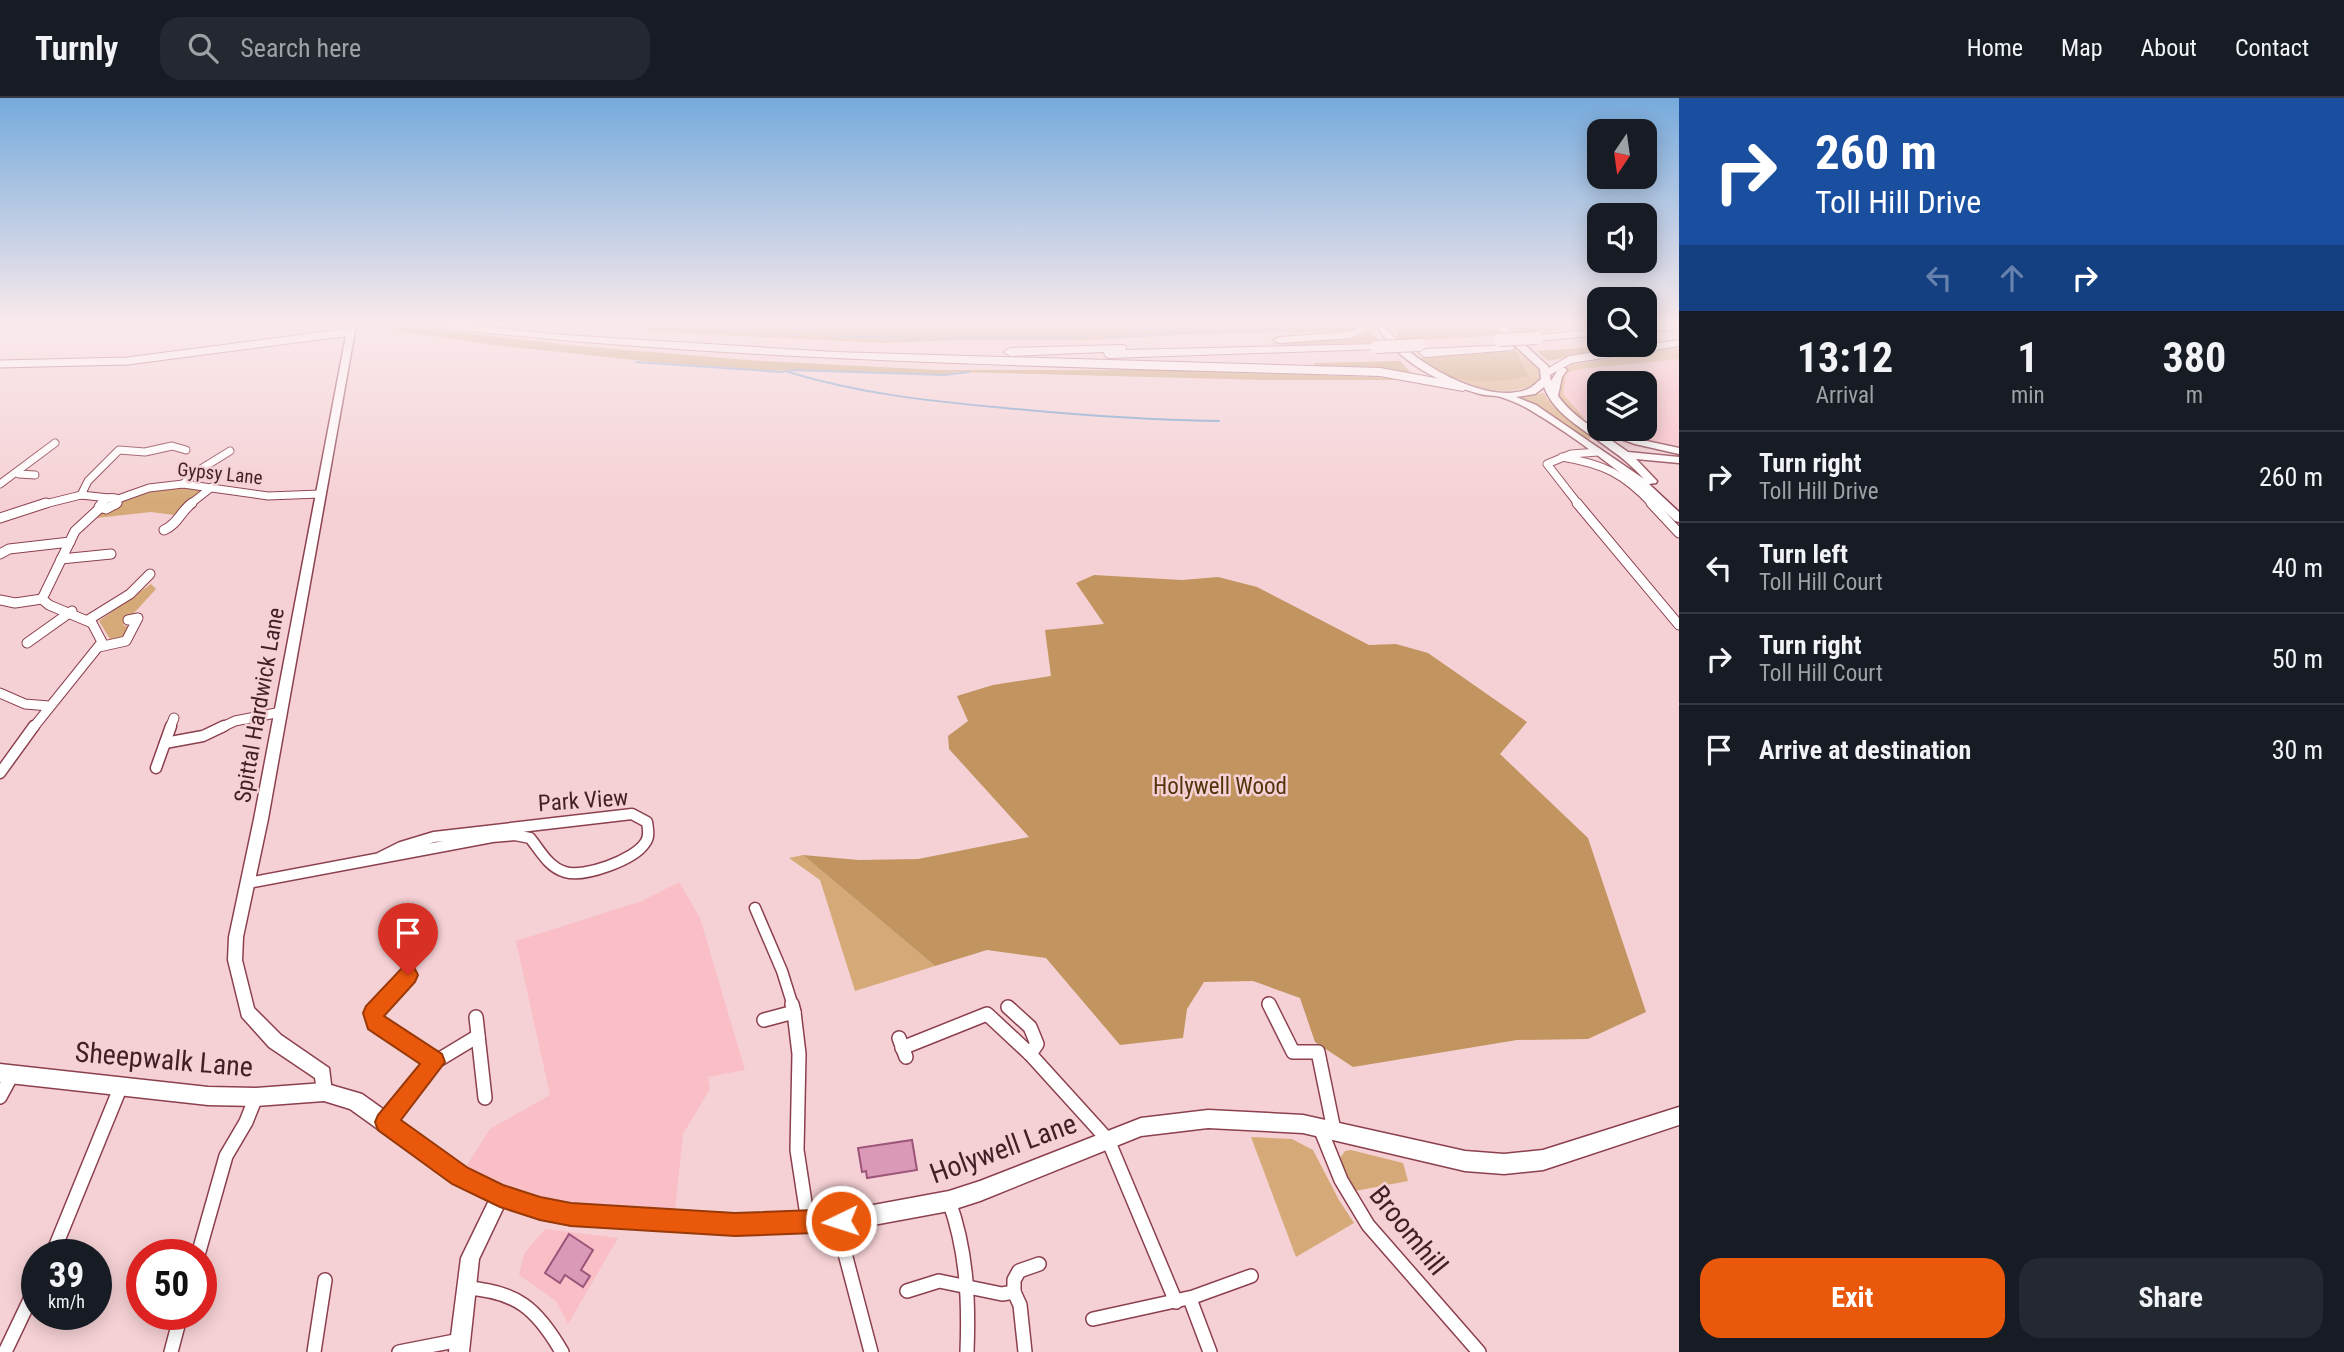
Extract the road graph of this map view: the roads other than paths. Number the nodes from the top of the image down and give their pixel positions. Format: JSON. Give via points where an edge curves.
{"nodes":[{"id":1,"x":341,"y":384,"type":"edge"},
{"id":2,"x":1444,"y":384,"type":"edge"},
{"id":3,"x":1455,"y":384,"type":"edge"},
{"id":4,"x":1542,"y":384,"type":"edge"},
{"id":5,"x":1548,"y":384,"type":"edge"},
{"id":6,"x":1556,"y":384,"type":"edge"},
{"id":7,"x":1463,"y":387,"type":"junction"},
{"id":8,"x":1478,"y":390,"type":"junction"},
{"id":9,"x":1494,"y":393,"type":"junction"},
{"id":10,"x":1553,"y":398,"type":"junction"},
{"id":11,"x":1587,"y":424,"type":"edge"},
{"id":12,"x":1558,"y":425,"type":"junction"},
{"id":13,"x":1575,"y":437,"type":"junction"},
{"id":14,"x":185,"y":441,"type":"dead end"},
{"id":15,"x":1598,"y":441,"type":"edge"},
{"id":16,"x":1610,"y":441,"type":"edge"},
{"id":17,"x":1632,"y":441,"type":"edge"},
{"id":18,"x":55,"y":443,"type":"dead end"},
{"id":19,"x":177,"y":447,"type":"junction"},
{"id":20,"x":186,"y":450,"type":"dead end"},
{"id":21,"x":1679,"y":451,"type":"edge"},
{"id":22,"x":1598,"y":452,"type":"junction"},
{"id":23,"x":1573,"y":453,"type":"junction"},
{"id":24,"x":1611,"y":453,"type":"junction"},
{"id":25,"x":230,"y":454,"type":"dead end"},
{"id":26,"x":1665,"y":454,"type":"junction"},
{"id":27,"x":1624,"y":455,"type":"junction"},
{"id":28,"x":1562,"y":457,"type":"junction"},
{"id":29,"x":1679,"y":460,"type":"edge"},
{"id":30,"x":19,"y":474,"type":"junction"},
{"id":31,"x":35,"y":475,"type":"dead end"},
{"id":32,"x":1641,"y":476,"type":"junction"},
{"id":33,"x":0,"y":484,"type":"edge"},
{"id":34,"x":183,"y":484,"type":"junction"},
{"id":35,"x":212,"y":487,"type":"junction"},
{"id":36,"x":320,"y":494,"type":"junction"},
{"id":37,"x":81,"y":495,"type":"junction"},
{"id":38,"x":103,"y":504,"type":"junction"},
{"id":39,"x":1679,"y":515,"type":"edge"},
{"id":40,"x":0,"y":518,"type":"edge"},
{"id":41,"x":168,"y":531,"type":"dead end"},
{"id":42,"x":1679,"y":533,"type":"edge"},
{"id":43,"x":69,"y":542,"type":"junction"},
{"id":44,"x":1,"y":551,"type":"edge"},
{"id":45,"x":111,"y":554,"type":"dead end"},
{"id":46,"x":61,"y":559,"type":"junction"},
{"id":47,"x":150,"y":574,"type":"dead end"},
{"id":48,"x":42,"y":599,"type":"junction"},
{"id":49,"x":0,"y":600,"type":"edge"},
{"id":50,"x":72,"y":611,"type":"junction"},
{"id":51,"x":88,"y":620,"type":"junction"},
{"id":52,"x":128,"y":620,"type":"dead end"},
{"id":53,"x":1679,"y":625,"type":"edge"},
{"id":54,"x":27,"y":643,"type":"dead end"},
{"id":55,"x":99,"y":647,"type":"junction"},
{"id":56,"x":0,"y":693,"type":"edge"},
{"id":57,"x":49,"y":706,"type":"junction"},
{"id":58,"x":281,"y":712,"type":"junction"},
{"id":59,"x":174,"y":718,"type":"dead end"},
{"id":60,"x":165,"y":743,"type":"junction"},
{"id":61,"x":156,"y":768,"type":"dead end"},
{"id":62,"x":0,"y":773,"type":"edge"},
{"id":63,"x":379,"y":858,"type":"junction"},
{"id":64,"x":248,"y":883,"type":"junction"},
{"id":65,"x":755,"y":908,"type":"dead end"},
{"id":66,"x":408,"y":975,"type":"dead end"},
{"id":67,"x":1268,"y":1003,"type":"dead end"},
{"id":68,"x":1008,"y":1007,"type":"dead end"},
{"id":69,"x":794,"y":1012,"type":"junction"},
{"id":70,"x":476,"y":1017,"type":"dead end"},
{"id":71,"x":764,"y":1020,"type":"dead end"},
{"id":72,"x":478,"y":1036,"type":"junction"},
{"id":73,"x":902,"y":1048,"type":"dead end"},
{"id":74,"x":1030,"y":1054,"type":"junction"},
{"id":75,"x":435,"y":1062,"type":"junction"},
{"id":76,"x":308,"y":1064,"type":"joint"},
{"id":77,"x":7,"y":1073,"type":"edge"},
{"id":78,"x":121,"y":1086,"type":"junction"},
{"id":79,"x":316,"y":1092,"type":"junction"},
{"id":80,"x":0,"y":1097,"type":"edge"},
{"id":81,"x":257,"y":1097,"type":"junction"},
{"id":82,"x":485,"y":1098,"type":"dead end"},
{"id":83,"x":1679,"y":1116,"type":"edge"},
{"id":84,"x":386,"y":1122,"type":"junction"},
{"id":85,"x":1327,"y":1129,"type":"junction"},
{"id":86,"x":1108,"y":1140,"type":"junction"},
{"id":87,"x":500,"y":1196,"type":"junction"},
{"id":88,"x":949,"y":1200,"type":"junction"},
{"id":89,"x":841,"y":1221,"type":"junction"},
{"id":90,"x":808,"y":1223,"type":"junction"},
{"id":91,"x":58,"y":1239,"type":"edge"},
{"id":92,"x":203,"y":1239,"type":"edge"},
{"id":93,"x":1039,"y":1264,"type":"dead end"},
{"id":94,"x":1251,"y":1276,"type":"dead end"},
{"id":95,"x":325,"y":1280,"type":"dead end"},
{"id":96,"x":466,"y":1288,"type":"junction"},
{"id":97,"x":969,"y":1288,"type":"junction"},
{"id":98,"x":908,"y":1291,"type":"dead end"},
{"id":99,"x":1014,"y":1293,"type":"junction"},
{"id":100,"x":1183,"y":1301,"type":"junction"},
{"id":101,"x":21,"y":1318,"type":"edge"},
{"id":102,"x":1093,"y":1319,"type":"dead end"},
{"id":103,"x":176,"y":1330,"type":"edge"},
{"id":104,"x":460,"y":1346,"type":"edge"},
{"id":105,"x":5,"y":1352,"type":"edge"},
{"id":106,"x":170,"y":1352,"type":"edge"},
{"id":107,"x":314,"y":1352,"type":"edge"},
{"id":108,"x":399,"y":1352,"type":"edge"},
{"id":109,"x":562,"y":1352,"type":"edge"},
{"id":110,"x":871,"y":1352,"type":"edge"},
{"id":111,"x":967,"y":1352,"type":"edge"},
{"id":112,"x":1026,"y":1352,"type":"edge"},
{"id":113,"x":1210,"y":1352,"type":"edge"},
{"id":114,"x":1479,"y":1352,"type":"edge"}],
"edges":[{"from":1,"to":36,"type":"street","name":"Spittal Hardwick Lane"},
{"from":2,"to":7,"type":"highway"},
{"from":3,"to":7,"type":"main road"},
{"from":4,"to":9,"type":"main road","via":[[1528,393]]},
{"from":5,"to":10,"type":"main road"},
{"from":6,"to":10,"type":"main road"},
{"from":7,"to":8,"type":"main road"},
{"from":8,"to":9,"type":"main road"},
{"from":8,"to":12,"type":"main road"},
{"from":9,"to":12,"type":"main road","via":[[1532,407]]},
{"from":10,"to":11,"type":"main road"},
{"from":12,"to":13,"type":"main road"},
{"from":13,"to":22,"type":"main road"},
{"from":13,"to":23,"type":"street"},
{"from":14,"to":19,"type":"street"},
{"from":15,"to":24,"type":"main road"},
{"from":16,"to":27,"type":"main road"},
{"from":17,"to":26,"type":"main road"},
{"from":18,"to":30,"type":"street","via":[[31,457]]},
{"from":19,"to":20,"type":"street"},
{"from":19,"to":37,"type":"street","via":[[119,450],[88,481]]},
{"from":21,"to":26,"type":"main road"},
{"from":22,"to":23,"type":"street"},
{"from":22,"to":24,"type":"main road"},
{"from":22,"to":32,"type":"main road"},
{"from":23,"to":28,"type":"street"},
{"from":24,"to":27,"type":"main road"},
{"from":24,"to":32,"type":"main road"},
{"from":25,"to":34,"type":"street"},
{"from":26,"to":27,"type":"main road"},
{"from":26,"to":29,"type":"main road"},
{"from":26,"to":32,"type":"main road","via":[[1646,463]]},
{"from":27,"to":32,"type":"main road"},
{"from":28,"to":42,"type":"street","via":[[1594,462],[1622,477]]},
{"from":28,"to":53,"type":"street","via":[[1547,467]]},
{"from":30,"to":31,"type":"street"},
{"from":30,"to":33,"type":"street"},
{"from":32,"to":39,"type":"main road"},
{"from":34,"to":35,"type":"street","name":"Gypsy Lane"},
{"from":34,"to":38,"type":"street","name":"Gypsy Lane","via":[[149,488]]},
{"from":35,"to":36,"type":"street","name":"Gypsy Lane","via":[[282,497]]},
{"from":35,"to":41,"type":"street","via":[[184,509]]},
{"from":36,"to":58,"type":"street","name":"Spittal Hardwick Lane"},
{"from":37,"to":38,"type":"street"},
{"from":37,"to":40,"type":"street"},
{"from":38,"to":43,"type":"street","name":"Gypsy Lane"},
{"from":43,"to":44,"type":"street"},
{"from":43,"to":46,"type":"street","name":"Gypsy Lane"},
{"from":45,"to":46,"type":"street"},
{"from":46,"to":48,"type":"street","name":"Gypsy Lane"},
{"from":47,"to":51,"type":"street","via":[[129,595]]},
{"from":48,"to":49,"type":"street"},
{"from":48,"to":50,"type":"street"},
{"from":50,"to":51,"type":"street"},
{"from":50,"to":54,"type":"street"},
{"from":51,"to":55,"type":"street","via":[[100,632]]},
{"from":52,"to":55,"type":"street","via":[[138,618],[130,638]]},
{"from":55,"to":57,"type":"street"},
{"from":56,"to":57,"type":"street","via":[[25,704]]},
{"from":57,"to":62,"type":"street"},
{"from":58,"to":60,"type":"street"},
{"from":58,"to":64,"type":"street","name":"Spittal Hardwick Lane"},
{"from":59,"to":60,"type":"street"},
{"from":60,"to":61,"type":"street"},
{"from":63,"to":63,"type":"street","name":"Park View","via":[[434,837],[632,814],[647,822],[649,833],[632,855],[573,874],[548,864],[530,838],[516,835]]},
{"from":63,"to":64,"type":"street","name":"Park View"},
{"from":64,"to":76,"type":"street","name":"Spittal Hardwick Lane","via":[[234,960],[247,1012],[275,1041]]},
{"from":65,"to":69,"type":"street","via":[[782,964]]},
{"from":66,"to":75,"type":"street","via":[[373,1013],[375,1022]]},
{"from":67,"to":85,"type":"street","name":"Broomhill","via":[[1293,1052],[1318,1052]]},
{"from":68,"to":74,"type":"street","via":[[1036,1034],[1037,1044]]},
{"from":69,"to":71,"type":"street"},
{"from":69,"to":90,"type":"street","via":[[800,1033],[798,1170]]},
{"from":70,"to":72,"type":"street"},
{"from":72,"to":75,"type":"street"},
{"from":72,"to":82,"type":"street"},
{"from":73,"to":74,"type":"street","via":[[987,1014]]},
{"from":74,"to":86,"type":"street"},
{"from":75,"to":84,"type":"street"},
{"from":76,"to":79,"type":"street","name":"Spittal Hardwick Lane"},
{"from":77,"to":78,"type":"main road","name":"Sheepwalk Lane"},
{"from":77,"to":80,"type":"street"},
{"from":78,"to":81,"type":"main road","name":"Sheepwalk Lane"},
{"from":78,"to":91,"type":"street"},
{"from":79,"to":81,"type":"main road","name":"Sheepwalk Lane"},
{"from":79,"to":84,"type":"main road","name":"Holywell Lane","via":[[355,1101]]},
{"from":81,"to":92,"type":"street","via":[[226,1156]]},
{"from":83,"to":85,"type":"main road","name":"Holywell Lane","via":[[1543,1160],[1504,1164],[1465,1161]]},
{"from":84,"to":87,"type":"main road","name":"Holywell Lane","via":[[456,1174]]},
{"from":85,"to":86,"type":"main road","name":"Holywell Lane","via":[[1264,1120],[1208,1119],[1141,1128]]},
{"from":85,"to":114,"type":"street","name":"Broomhill","via":[[1341,1180],[1368,1225]]},
{"from":86,"to":88,"type":"main road","name":"Holywell Lane"},
{"from":86,"to":100,"type":"street"},
{"from":87,"to":90,"type":"main road","name":"Holywell Lane","via":[[571,1214],[735,1224]]},
{"from":87,"to":96,"type":"street","via":[[470,1258]]},
{"from":88,"to":89,"type":"main road","name":"Holywell Lane"},
{"from":88,"to":97,"type":"street","via":[[961,1230]]},
{"from":89,"to":90,"type":"main road","name":"Holywell Lane"},
{"from":89,"to":110,"type":"street","via":[[843,1246]]},
{"from":93,"to":99,"type":"street","via":[[1019,1270]]},
{"from":94,"to":100,"type":"street","via":[[1218,1292]]},
{"from":95,"to":107,"type":"street"},
{"from":96,"to":104,"type":"street"},
{"from":96,"to":109,"type":"street","via":[[506,1292],[536,1312]]},
{"from":97,"to":98,"type":"street","via":[[939,1281]]},
{"from":97,"to":99,"type":"street"},
{"from":97,"to":111,"type":"street"},
{"from":99,"to":112,"type":"street","via":[[1020,1304]]},
{"from":100,"to":102,"type":"street"},
{"from":100,"to":113,"type":"street"},
{"from":101,"to":105,"type":"street"},
{"from":103,"to":106,"type":"street"},
{"from":104,"to":108,"type":"street"}]}
